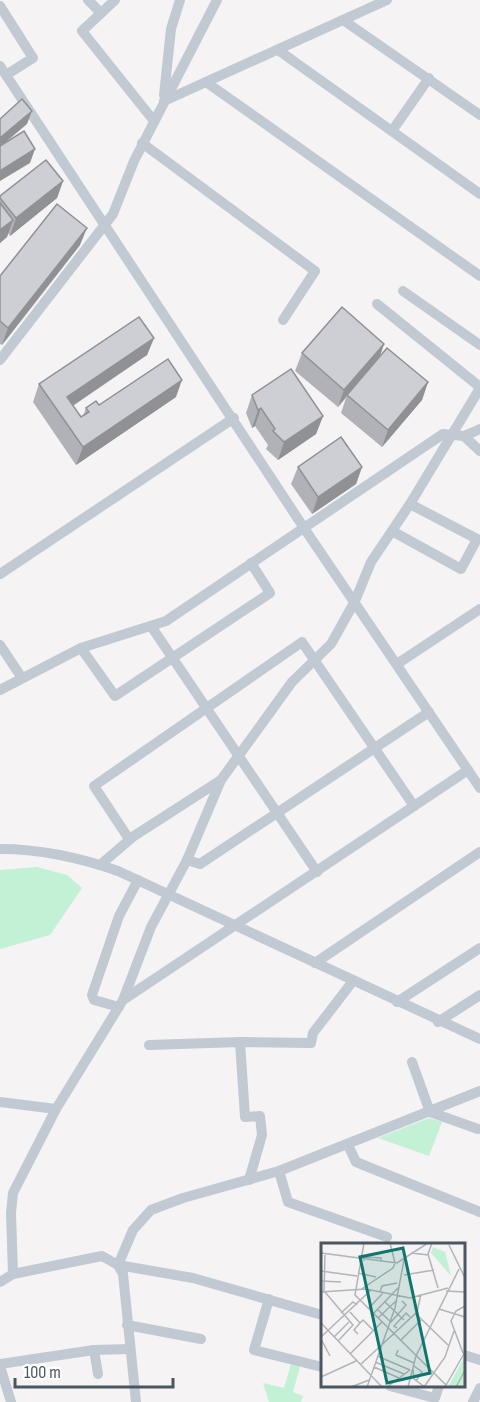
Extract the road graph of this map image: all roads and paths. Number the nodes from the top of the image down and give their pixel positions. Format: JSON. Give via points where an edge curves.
{"nodes":[{"id":1,"x":88,"y":0,"type":"edge"},
{"id":2,"x":115,"y":0,"type":"edge"},
{"id":3,"x":180,"y":0,"type":"edge"},
{"id":4,"x":217,"y":0,"type":"edge"},
{"id":5,"x":362,"y":0,"type":"edge"},
{"id":6,"x":387,"y":0,"type":"edge"},
{"id":7,"x":0,"y":6,"type":"edge"},
{"id":8,"x":372,"y":7,"type":"junction"},
{"id":9,"x":101,"y":13,"type":"junction"},
{"id":10,"x":343,"y":20,"type":"junction"},
{"id":11,"x":278,"y":50,"type":"junction"},
{"id":12,"x":3,"y":71,"type":"edge"},
{"id":13,"x":429,"y":78,"type":"junction"},
{"id":14,"x":206,"y":82,"type":"junction"},
{"id":15,"x":164,"y":101,"type":"junction"},
{"id":16,"x":480,"y":115,"type":"edge"},
{"id":17,"x":154,"y":121,"type":"junction"},
{"id":18,"x":392,"y":131,"type":"junction"},
{"id":19,"x":142,"y":143,"type":"junction"},
{"id":20,"x":480,"y":194,"type":"edge"},
{"id":21,"x":105,"y":225,"type":"junction"},
{"id":22,"x":480,"y":276,"type":"edge"},
{"id":23,"x":403,"y":291,"type":"dead end"},
{"id":24,"x":377,"y":304,"type":"dead end"},
{"id":25,"x":283,"y":320,"type":"dead end"},
{"id":26,"x":480,"y":345,"type":"edge"},
{"id":27,"x":1,"y":358,"type":"edge"},
{"id":28,"x":480,"y":387,"type":"edge"},
{"id":29,"x":234,"y":418,"type":"junction"},
{"id":30,"x":480,"y":429,"type":"edge"},
{"id":31,"x":451,"y":435,"type":"junction"},
{"id":32,"x":464,"y":436,"type":"junction"},
{"id":33,"x":480,"y":451,"type":"edge"},
{"id":34,"x":410,"y":504,"type":"junction"},
{"id":35,"x":304,"y":528,"type":"junction"},
{"id":36,"x":392,"y":531,"type":"junction"},
{"id":37,"x":251,"y":563,"type":"junction"},
{"id":38,"x":0,"y":574,"type":"edge"},
{"id":39,"x":355,"y":601,"type":"junction"},
{"id":40,"x":480,"y":609,"type":"edge"},
{"id":41,"x":151,"y":626,"type":"junction"},
{"id":42,"x":0,"y":645,"type":"edge"},
{"id":43,"x":81,"y":648,"type":"junction"},
{"id":44,"x":173,"y":659,"type":"junction"},
{"id":45,"x":315,"y":660,"type":"junction"},
{"id":46,"x":397,"y":664,"type":"junction"},
{"id":47,"x":22,"y":678,"type":"junction"},
{"id":48,"x":0,"y":690,"type":"edge"},
{"id":49,"x":207,"y":708,"type":"junction"},
{"id":50,"x":429,"y":712,"type":"junction"},
{"id":51,"x":374,"y":748,"type":"junction"},
{"id":52,"x":238,"y":757,"type":"junction"},
{"id":53,"x":468,"y":770,"type":"junction"},
{"id":54,"x":221,"y":780,"type":"junction"},
{"id":55,"x":480,"y":788,"type":"edge"},
{"id":56,"x":414,"y":806,"type":"junction"},
{"id":57,"x":277,"y":813,"type":"junction"},
{"id":58,"x":129,"y":839,"type":"junction"},
{"id":59,"x":0,"y":849,"type":"edge"},
{"id":60,"x":480,"y":852,"type":"edge"},
{"id":61,"x":187,"y":860,"type":"junction"},
{"id":62,"x":100,"y":865,"type":"junction"},
{"id":63,"x":317,"y":872,"type":"junction"},
{"id":64,"x":138,"y":880,"type":"junction"},
{"id":65,"x":171,"y":894,"type":"junction"},
{"id":66,"x":237,"y":926,"type":"junction"},
{"id":67,"x":480,"y":948,"type":"edge"},
{"id":68,"x":315,"y":963,"type":"junction"},
{"id":69,"x":353,"y":981,"type":"junction"},
{"id":70,"x":480,"y":995,"type":"edge"},
{"id":71,"x":398,"y":1002,"type":"junction"},
{"id":72,"x":121,"y":1004,"type":"junction"},
{"id":73,"x":438,"y":1022,"type":"junction"},
{"id":74,"x":480,"y":1039,"type":"edge"},
{"id":75,"x":240,"y":1042,"type":"junction"},
{"id":76,"x":149,"y":1045,"type":"dead end"},
{"id":77,"x":412,"y":1062,"type":"dead end"},
{"id":78,"x":480,"y":1091,"type":"edge"},
{"id":79,"x":0,"y":1102,"type":"edge"},
{"id":80,"x":56,"y":1109,"type":"junction"},
{"id":81,"x":430,"y":1112,"type":"junction"},
{"id":82,"x":478,"y":1129,"type":"dead end"},
{"id":83,"x":348,"y":1145,"type":"junction"},
{"id":84,"x":279,"y":1172,"type":"junction"},
{"id":85,"x":249,"y":1180,"type":"junction"},
{"id":86,"x":480,"y":1212,"type":"edge"},
{"id":87,"x":387,"y":1238,"type":"dead end"},
{"id":88,"x":118,"y":1265,"type":"junction"},
{"id":89,"x":13,"y":1274,"type":"junction"},
{"id":90,"x":0,"y":1282,"type":"edge"},
{"id":91,"x":270,"y":1299,"type":"junction"},
{"id":92,"x":321,"y":1315,"type":"edge"},
{"id":93,"x":127,"y":1325,"type":"junction"},
{"id":94,"x":201,"y":1340,"type":"dead end"},
{"id":95,"x":129,"y":1349,"type":"junction"},
{"id":96,"x":94,"y":1350,"type":"junction"},
{"id":97,"x":465,"y":1355,"type":"edge"},
{"id":98,"x":480,"y":1360,"type":"edge"},
{"id":99,"x":0,"y":1365,"type":"edge"},
{"id":100,"x":321,"y":1367,"type":"edge"},
{"id":101,"x":98,"y":1374,"type":"dead end"},
{"id":102,"x":394,"y":1387,"type":"edge"},
{"id":103,"x":439,"y":1387,"type":"edge"},
{"id":104,"x":480,"y":1388,"type":"edge"},
{"id":105,"x":11,"y":1402,"type":"edge"},
{"id":106,"x":136,"y":1402,"type":"edge"},
{"id":107,"x":473,"y":1402,"type":"edge"}],
"edges":[{"from":1,"to":9,"type":"street"},
{"from":2,"to":9,"type":"street"},
{"from":3,"to":15,"type":"street","via":[[171,29]]},
{"from":4,"to":15,"type":"street"},
{"from":5,"to":8,"type":"street"},
{"from":6,"to":8,"type":"street"},
{"from":7,"to":12,"type":"street","via":[[33,58]]},
{"from":8,"to":10,"type":"street"},
{"from":9,"to":17,"type":"street","via":[[82,31]]},
{"from":10,"to":11,"type":"street"},
{"from":10,"to":13,"type":"street"},
{"from":11,"to":14,"type":"street"},
{"from":11,"to":18,"type":"street"},
{"from":12,"to":21,"type":"street"},
{"from":13,"to":16,"type":"street"},
{"from":13,"to":18,"type":"street"},
{"from":14,"to":15,"type":"street"},
{"from":14,"to":22,"type":"street"},
{"from":15,"to":17,"type":"street"},
{"from":17,"to":19,"type":"street"},
{"from":18,"to":20,"type":"street"},
{"from":19,"to":21,"type":"street"},
{"from":19,"to":25,"type":"street","via":[[315,271]]},
{"from":21,"to":27,"type":"street"},
{"from":21,"to":29,"type":"street"},
{"from":23,"to":26,"type":"street"},
{"from":24,"to":28,"type":"street"},
{"from":28,"to":31,"type":"street"},
{"from":29,"to":35,"type":"street"},
{"from":29,"to":38,"type":"street"},
{"from":30,"to":32,"type":"street"},
{"from":31,"to":32,"type":"street"},
{"from":31,"to":34,"type":"street"},
{"from":31,"to":35,"type":"street","via":[[443,434]]},
{"from":32,"to":33,"type":"street"},
{"from":34,"to":36,"type":"street"},
{"from":34,"to":36,"type":"street","via":[[477,539],[462,569]]},
{"from":35,"to":37,"type":"street"},
{"from":35,"to":39,"type":"street"},
{"from":36,"to":39,"type":"street","via":[[371,562]]},
{"from":37,"to":41,"type":"street","via":[[166,621]]},
{"from":37,"to":44,"type":"street","via":[[270,593]]},
{"from":39,"to":45,"type":"street","via":[[331,644]]},
{"from":39,"to":46,"type":"street"},
{"from":40,"to":46,"type":"street"},
{"from":41,"to":43,"type":"street"},
{"from":41,"to":44,"type":"street"},
{"from":42,"to":47,"type":"street"},
{"from":43,"to":44,"type":"street","via":[[116,696]]},
{"from":43,"to":47,"type":"street"},
{"from":44,"to":49,"type":"street"},
{"from":45,"to":49,"type":"street","via":[[302,642]]},
{"from":45,"to":51,"type":"street"},
{"from":45,"to":52,"type":"street","via":[[292,682]]},
{"from":46,"to":50,"type":"street"},
{"from":47,"to":48,"type":"street"},
{"from":49,"to":52,"type":"street"},
{"from":49,"to":58,"type":"street","via":[[94,786]]},
{"from":50,"to":51,"type":"street"},
{"from":50,"to":53,"type":"street"},
{"from":51,"to":56,"type":"street"},
{"from":51,"to":57,"type":"street"},
{"from":52,"to":54,"type":"street"},
{"from":52,"to":57,"type":"street"},
{"from":53,"to":55,"type":"street"},
{"from":53,"to":56,"type":"street"},
{"from":54,"to":58,"type":"street"},
{"from":54,"to":61,"type":"street"},
{"from":56,"to":63,"type":"street"},
{"from":57,"to":61,"type":"street","via":[[200,864]]},
{"from":57,"to":63,"type":"street"},
{"from":58,"to":62,"type":"street"},
{"from":59,"to":62,"type":"street"},
{"from":60,"to":68,"type":"street"},
{"from":61,"to":65,"type":"street"},
{"from":62,"to":64,"type":"street"},
{"from":63,"to":66,"type":"street"},
{"from":64,"to":65,"type":"street"},
{"from":64,"to":72,"type":"street","via":[[119,916],[92,995],[94,1000]]},
{"from":65,"to":66,"type":"street"},
{"from":65,"to":72,"type":"street","via":[[151,927]]},
{"from":66,"to":68,"type":"street"},
{"from":66,"to":72,"type":"street"},
{"from":67,"to":71,"type":"street"},
{"from":68,"to":69,"type":"street"},
{"from":69,"to":71,"type":"street"},
{"from":69,"to":75,"type":"street","via":[[313,1033],[311,1043]]},
{"from":70,"to":73,"type":"street"},
{"from":71,"to":73,"type":"street"},
{"from":72,"to":80,"type":"street"},
{"from":73,"to":74,"type":"street"},
{"from":75,"to":76,"type":"street"},
{"from":75,"to":85,"type":"street","via":[[245,1117],[260,1116],[262,1135]]},
{"from":77,"to":81,"type":"street"},
{"from":78,"to":81,"type":"street"},
{"from":79,"to":80,"type":"street"},
{"from":80,"to":89,"type":"street","via":[[13,1193]]},
{"from":81,"to":82,"type":"street"},
{"from":81,"to":83,"type":"street"},
{"from":83,"to":84,"type":"street"},
{"from":83,"to":86,"type":"street","via":[[356,1162]]},
{"from":84,"to":85,"type":"street"},
{"from":84,"to":87,"type":"street","via":[[288,1202]]},
{"from":85,"to":88,"type":"street","via":[[151,1210],[133,1230]]},
{"from":88,"to":89,"type":"street","via":[[102,1256]]},
{"from":88,"to":91,"type":"street","via":[[193,1278]]},
{"from":88,"to":93,"type":"street","via":[[123,1274]]},
{"from":89,"to":90,"type":"street"},
{"from":91,"to":92,"type":"street"},
{"from":91,"to":100,"type":"street","via":[[254,1350]]},
{"from":93,"to":94,"type":"street"},
{"from":93,"to":95,"type":"street"},
{"from":95,"to":96,"type":"street"},
{"from":95,"to":106,"type":"street"},
{"from":96,"to":99,"type":"street"},
{"from":96,"to":101,"type":"street"},
{"from":97,"to":98,"type":"street"},
{"from":99,"to":105,"type":"street"},
{"from":102,"to":103,"type":"street","via":[[435,1398]]},
{"from":104,"to":107,"type":"street"}]}
